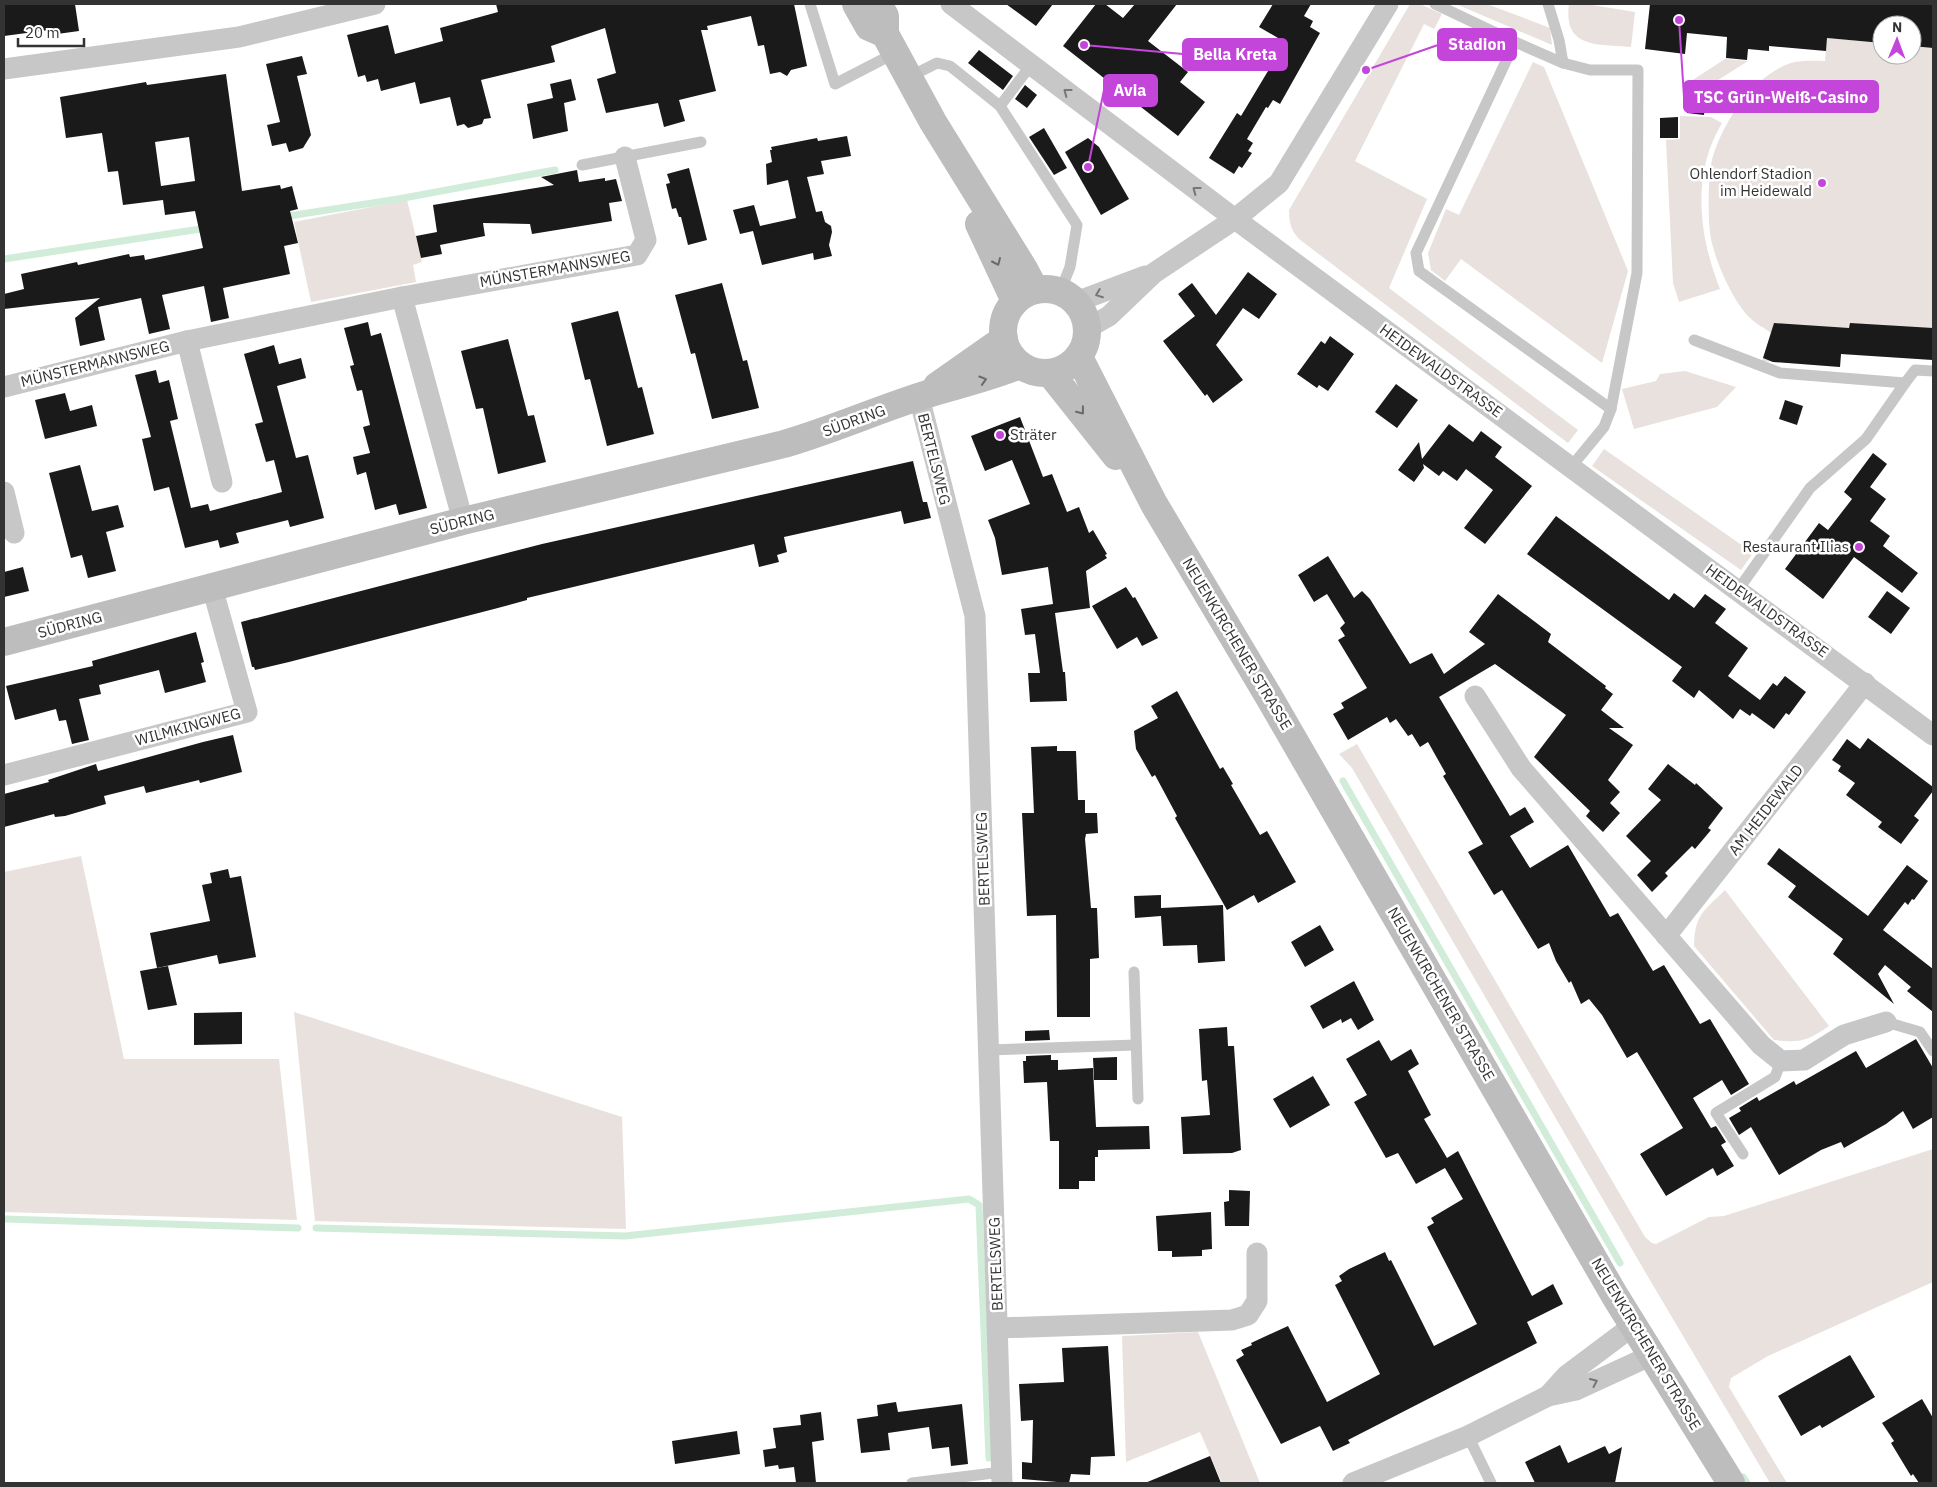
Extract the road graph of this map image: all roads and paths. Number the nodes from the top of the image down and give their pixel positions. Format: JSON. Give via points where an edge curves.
{"nodes":[{"id":1,"x":376,"y":4,"type":"edge"},
{"id":2,"x":810,"y":4,"type":"edge"},
{"id":3,"x":856,"y":4,"type":"edge"},
{"id":4,"x":878,"y":4,"type":"edge"},
{"id":5,"x":951,"y":4,"type":"edge"},
{"id":6,"x":1388,"y":4,"type":"edge"},
{"id":7,"x":1435,"y":4,"type":"edge"},
{"id":8,"x":1548,"y":4,"type":"edge"},
{"id":9,"x":1515,"y":42,"type":"junction"},
{"id":10,"x":890,"y":44,"type":"junction"},
{"id":11,"x":1563,"y":63,"type":"junction"},
{"id":12,"x":1031,"y":65,"type":"junction"},
{"id":13,"x":4,"y":69,"type":"edge"},
{"id":14,"x":909,"y":77,"type":"junction"},
{"id":15,"x":1000,"y":106,"type":"junction"},
{"id":16,"x":702,"y":142,"type":"dead end"},
{"id":17,"x":625,"y":157,"type":"junction"},
{"id":18,"x":582,"y":165,"type":"dead end"},
{"id":19,"x":1235,"y":219,"type":"junction"},
{"id":20,"x":1154,"y":273,"type":"junction"},
{"id":21,"x":402,"y":296,"type":"junction"},
{"id":22,"x":1047,"y":296,"type":"junction"},
{"id":23,"x":1088,"y":328,"type":"junction"},
{"id":24,"x":1004,"y":339,"type":"junction"},
{"id":25,"x":1694,"y":340,"type":"dead end"},
{"id":26,"x":187,"y":341,"type":"junction"},
{"id":27,"x":1079,"y":357,"type":"junction"},
{"id":28,"x":1020,"y":365,"type":"junction"},
{"id":29,"x":1933,"y":371,"type":"edge"},
{"id":30,"x":1050,"y":374,"type":"junction"},
{"id":31,"x":1905,"y":383,"type":"junction"},
{"id":32,"x":4,"y":387,"type":"edge"},
{"id":33,"x":919,"y":397,"type":"junction"},
{"id":34,"x":1611,"y":408,"type":"junction"},
{"id":35,"x":1571,"y":467,"type":"junction"},
{"id":36,"x":222,"y":482,"type":"dead end"},
{"id":37,"x":4,"y":492,"type":"edge"},
{"id":38,"x":1154,"y":504,"type":"junction"},
{"id":39,"x":463,"y":521,"type":"junction"},
{"id":40,"x":14,"y":532,"type":"dead end"},
{"id":41,"x":212,"y":587,"type":"junction"},
{"id":42,"x":1738,"y":590,"type":"junction"},
{"id":43,"x":4,"y":642,"type":"edge"},
{"id":44,"x":1865,"y":683,"type":"junction"},
{"id":45,"x":1475,"y":696,"type":"dead end"},
{"id":46,"x":1933,"y":735,"type":"edge"},
{"id":47,"x":4,"y":775,"type":"edge"},
{"id":48,"x":1666,"y":936,"type":"junction"},
{"id":49,"x":1134,"y":972,"type":"dead end"},
{"id":50,"x":1886,"y":1022,"type":"joint"},
{"id":51,"x":1136,"y":1045,"type":"junction"},
{"id":52,"x":989,"y":1050,"type":"junction"},
{"id":53,"x":1933,"y":1051,"type":"edge"},
{"id":54,"x":1781,"y":1061,"type":"junction"},
{"id":55,"x":1138,"y":1099,"type":"dead end"},
{"id":56,"x":1743,"y":1154,"type":"dead end"},
{"id":57,"x":1257,"y":1253,"type":"dead end"},
{"id":58,"x":1634,"y":1325,"type":"junction"},
{"id":59,"x":998,"y":1328,"type":"junction"},
{"id":60,"x":1652,"y":1355,"type":"junction"},
{"id":61,"x":1548,"y":1396,"type":"junction"},
{"id":62,"x":1468,"y":1436,"type":"junction"},
{"id":63,"x":1002,"y":1478,"type":"edge"},
{"id":64,"x":912,"y":1483,"type":"edge"},
{"id":65,"x":1354,"y":1483,"type":"edge"},
{"id":66,"x":1491,"y":1483,"type":"edge"},
{"id":67,"x":1731,"y":1483,"type":"edge"}],
"edges":[{"from":1,"to":13,"type":"street","via":[[239,37]]},
{"from":2,"to":10,"type":"lane","via":[[834,84]]},
{"from":3,"to":10,"type":"main road","via":[[869,27]]},
{"from":4,"to":10,"type":"main road","via":[[885,16]]},
{"from":5,"to":12,"type":"street","name":"HEIDEWALDSTRASSE"},
{"from":6,"to":19,"type":"street","via":[[1279,183]]},
{"from":7,"to":9,"type":"lane"},
{"from":8,"to":11,"type":"lane"},
{"from":9,"to":11,"type":"lane"},
{"from":9,"to":34,"type":"lane","via":[[1416,253],[1418,271]]},
{"from":10,"to":14,"type":"main road"},
{"from":11,"to":34,"type":"lane","via":[[1590,70],[1638,70],[1637,273]]},
{"from":12,"to":15,"type":"lane"},
{"from":19,"to":12,"type":"street","name":"HEIDEWALDSTRASSE","one_way":true},
{"from":14,"to":15,"type":"lane","via":[[937,63],[950,66]]},
{"from":14,"to":22,"type":"main road","via":[[933,122]]},
{"from":15,"to":22,"type":"lane","via":[[1077,225],[1070,267]]},
{"from":16,"to":17,"type":"lane"},
{"from":17,"to":18,"type":"lane"},
{"from":17,"to":21,"type":"street","name":"MÜNSTERMANNSWEG","via":[[646,240],[637,255]]},
{"from":19,"to":20,"type":"street"},
{"from":19,"to":35,"type":"street","name":"HEIDEWALDSTRASSE"},
{"from":20,"to":22,"type":"street","one_way":true},
{"from":20,"to":23,"type":"street","via":[[1109,316]]},
{"from":21,"to":26,"type":"street","name":"MÜNSTERMANNSWEG"},
{"from":21,"to":39,"type":"street"},
{"from":22,"to":23,"type":"main road","via":[[1084,314]]},
{"from":22,"to":24,"type":"main road","via":[[1006,319]]},
{"from":23,"to":27,"type":"main road","via":[[1086,343]]},
{"from":24,"to":28,"type":"main road","via":[[1007,349]]},
{"from":24,"to":33,"type":"main road","name":"SÜDRING"},
{"from":25,"to":31,"type":"lane","via":[[1780,373]]},
{"from":26,"to":32,"type":"street","name":"MÜNSTERMANNSWEG"},
{"from":26,"to":36,"type":"street","name":"MÜNSTERMANNSWEG"},
{"from":27,"to":30,"type":"main road","via":[[1061,371]]},
{"from":27,"to":38,"type":"main road","name":"NEUENKIRCHENER STRASSE"},
{"from":28,"to":30,"type":"main road"},
{"from":33,"to":28,"type":"main road","name":"SÜDRING","one_way":true,"via":[[990,378]]},
{"from":29,"to":31,"type":"lane","via":[[1915,370]]},
{"from":30,"to":38,"type":"main road","name":"NEUENKIRCHENER STRASSE","one_way":true},
{"from":31,"to":42,"type":"lane","via":[[1866,439],[1810,488]]},
{"from":33,"to":39,"type":"main road","name":"SÜDRING","via":[[784,444]]},
{"from":33,"to":52,"type":"street","name":"BERTELSWEG","via":[[974,616]]},
{"from":34,"to":35,"type":"lane","via":[[1604,427]]},
{"from":35,"to":42,"type":"street","name":"HEIDEWALDSTRASSE"},
{"from":37,"to":40,"type":"street"},
{"from":38,"to":58,"type":"main road","name":"NEUENKIRCHENER STRASSE"},
{"from":39,"to":41,"type":"main road","name":"SÜDRING"},
{"from":41,"to":43,"type":"main road","name":"SÜDRING"},
{"from":41,"to":47,"type":"street","name":"WILMKINGWEG","via":[[247,712]]},
{"from":42,"to":44,"type":"street","name":"HEIDEWALDSTRASSE"},
{"from":44,"to":46,"type":"street","name":"HEIDEWALDSTRASSE"},
{"from":44,"to":48,"type":"street","name":"AM HEIDEWALD"},
{"from":45,"to":48,"type":"street","via":[[1521,768]]},
{"from":48,"to":54,"type":"street","via":[[1761,1045]]},
{"from":49,"to":51,"type":"lane"},
{"from":50,"to":53,"type":"lane","via":[[1920,1032]]},
{"from":50,"to":54,"type":"street","via":[[1844,1035],[1804,1060]]},
{"from":51,"to":52,"type":"lane"},
{"from":51,"to":55,"type":"lane"},
{"from":52,"to":59,"type":"street","name":"BERTELSWEG"},
{"from":54,"to":56,"type":"lane","via":[[1775,1077],[1716,1113]]},
{"from":57,"to":59,"type":"street","name":"BERTELSWEG","via":[[1257,1301],[1248,1315],[1232,1320]]},
{"from":58,"to":60,"type":"main road","name":"NEUENKIRCHENER STRASSE"},
{"from":58,"to":61,"type":"street","via":[[1566,1376]]},
{"from":59,"to":63,"type":"street","name":"BERTELSWEG"},
{"from":61,"to":60,"type":"street","one_way":true,"via":[[1576,1390]]},
{"from":60,"to":67,"type":"main road","name":"NEUENKIRCHENER STRASSE"},
{"from":61,"to":62,"type":"street"},
{"from":62,"to":65,"type":"street"},
{"from":62,"to":66,"type":"lane"},
{"from":63,"to":64,"type":"lane"}]}
